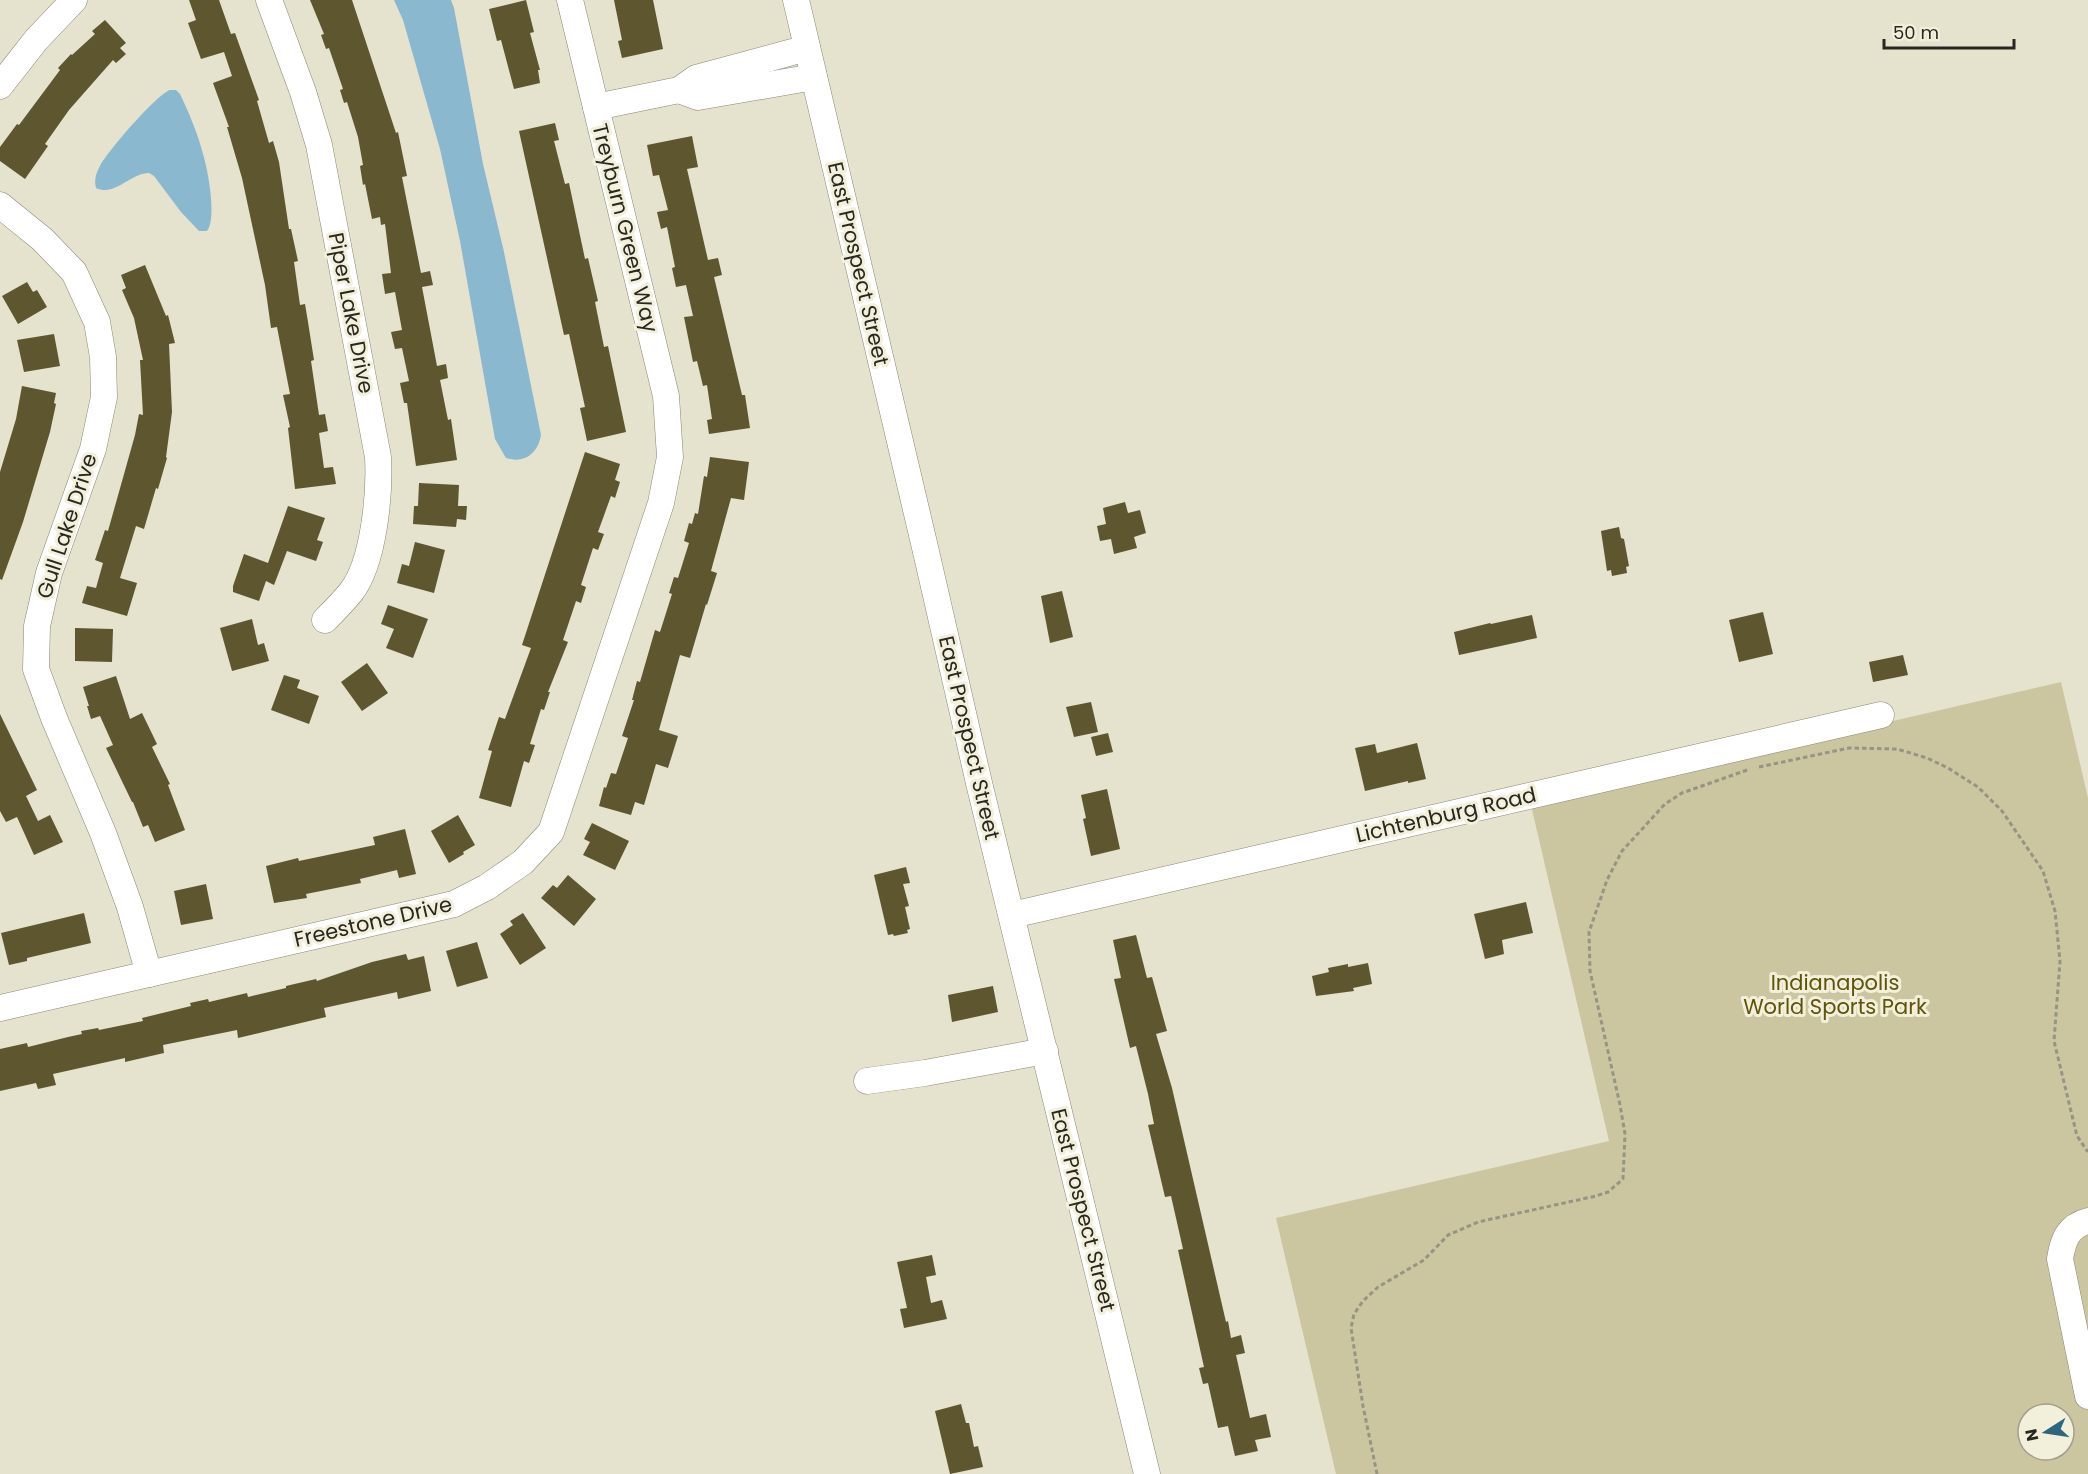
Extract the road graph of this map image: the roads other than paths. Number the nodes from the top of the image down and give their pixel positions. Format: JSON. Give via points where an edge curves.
{"nodes":[{"id":1,"x":74,"y":0,"type":"edge"},
{"id":2,"x":269,"y":0,"type":"edge"},
{"id":3,"x":570,"y":0,"type":"edge"},
{"id":4,"x":796,"y":0,"type":"edge"},
{"id":5,"x":807,"y":48,"type":"junction"},
{"id":6,"x":814,"y":77,"type":"junction"},
{"id":7,"x":0,"y":86,"type":"edge"},
{"id":8,"x":680,"y":90,"type":"junction"},
{"id":9,"x":596,"y":106,"type":"junction"},
{"id":10,"x":0,"y":205,"type":"edge"},
{"id":11,"x":670,"y":457,"type":"joint"},
{"id":12,"x":326,"y":620,"type":"dead end"},
{"id":13,"x":1881,"y":715,"type":"dead end"},
{"id":14,"x":1012,"y":915,"type":"junction"},
{"id":15,"x":149,"y":974,"type":"junction"},
{"id":16,"x":0,"y":1008,"type":"edge"},
{"id":17,"x":1045,"y":1051,"type":"junction"},
{"id":18,"x":867,"y":1081,"type":"dead end"},
{"id":19,"x":2088,"y":1221,"type":"edge"},
{"id":20,"x":2088,"y":1396,"type":"edge"},
{"id":21,"x":1147,"y":1474,"type":"edge"}],
"edges":[{"from":1,"to":7,"type":"street"},
{"from":2,"to":12,"type":"street","name":"Piper Lake Drive","via":[[319,145],[380,476],[369,552],[352,591]]},
{"from":3,"to":9,"type":"street","name":"Treyburn Green Way"},
{"from":4,"to":5,"type":"street","name":"East Prospect Street"},
{"from":5,"to":6,"type":"street","name":"East Prospect Street"},
{"from":5,"to":8,"type":"street","via":[[696,78]]},
{"from":6,"to":8,"type":"street","via":[[698,97]]},
{"from":6,"to":14,"type":"street","name":"East Prospect Street"},
{"from":8,"to":9,"type":"street"},
{"from":9,"to":11,"type":"street","name":"Treyburn Green Way","via":[[666,396]]},
{"from":10,"to":15,"type":"street","name":"Gull Lake Drive","via":[[74,272],[97,322],[104,397],[93,449],[49,573],[37,626],[36,669],[103,833]]},
{"from":11,"to":15,"type":"street","name":"Freestone Drive","via":[[661,503],[551,832],[523,862],[487,888],[454,904]]},
{"from":13,"to":14,"type":"street","name":"Lichtenburg Road"},
{"from":14,"to":17,"type":"street","name":"East Prospect Street"},
{"from":15,"to":16,"type":"street","name":"Freestone Drive"},
{"from":17,"to":18,"type":"street"},
{"from":17,"to":21,"type":"street","name":"East Prospect Street"},
{"from":19,"to":20,"type":"street","via":[[2065,1236],[2060,1259]]}]}
